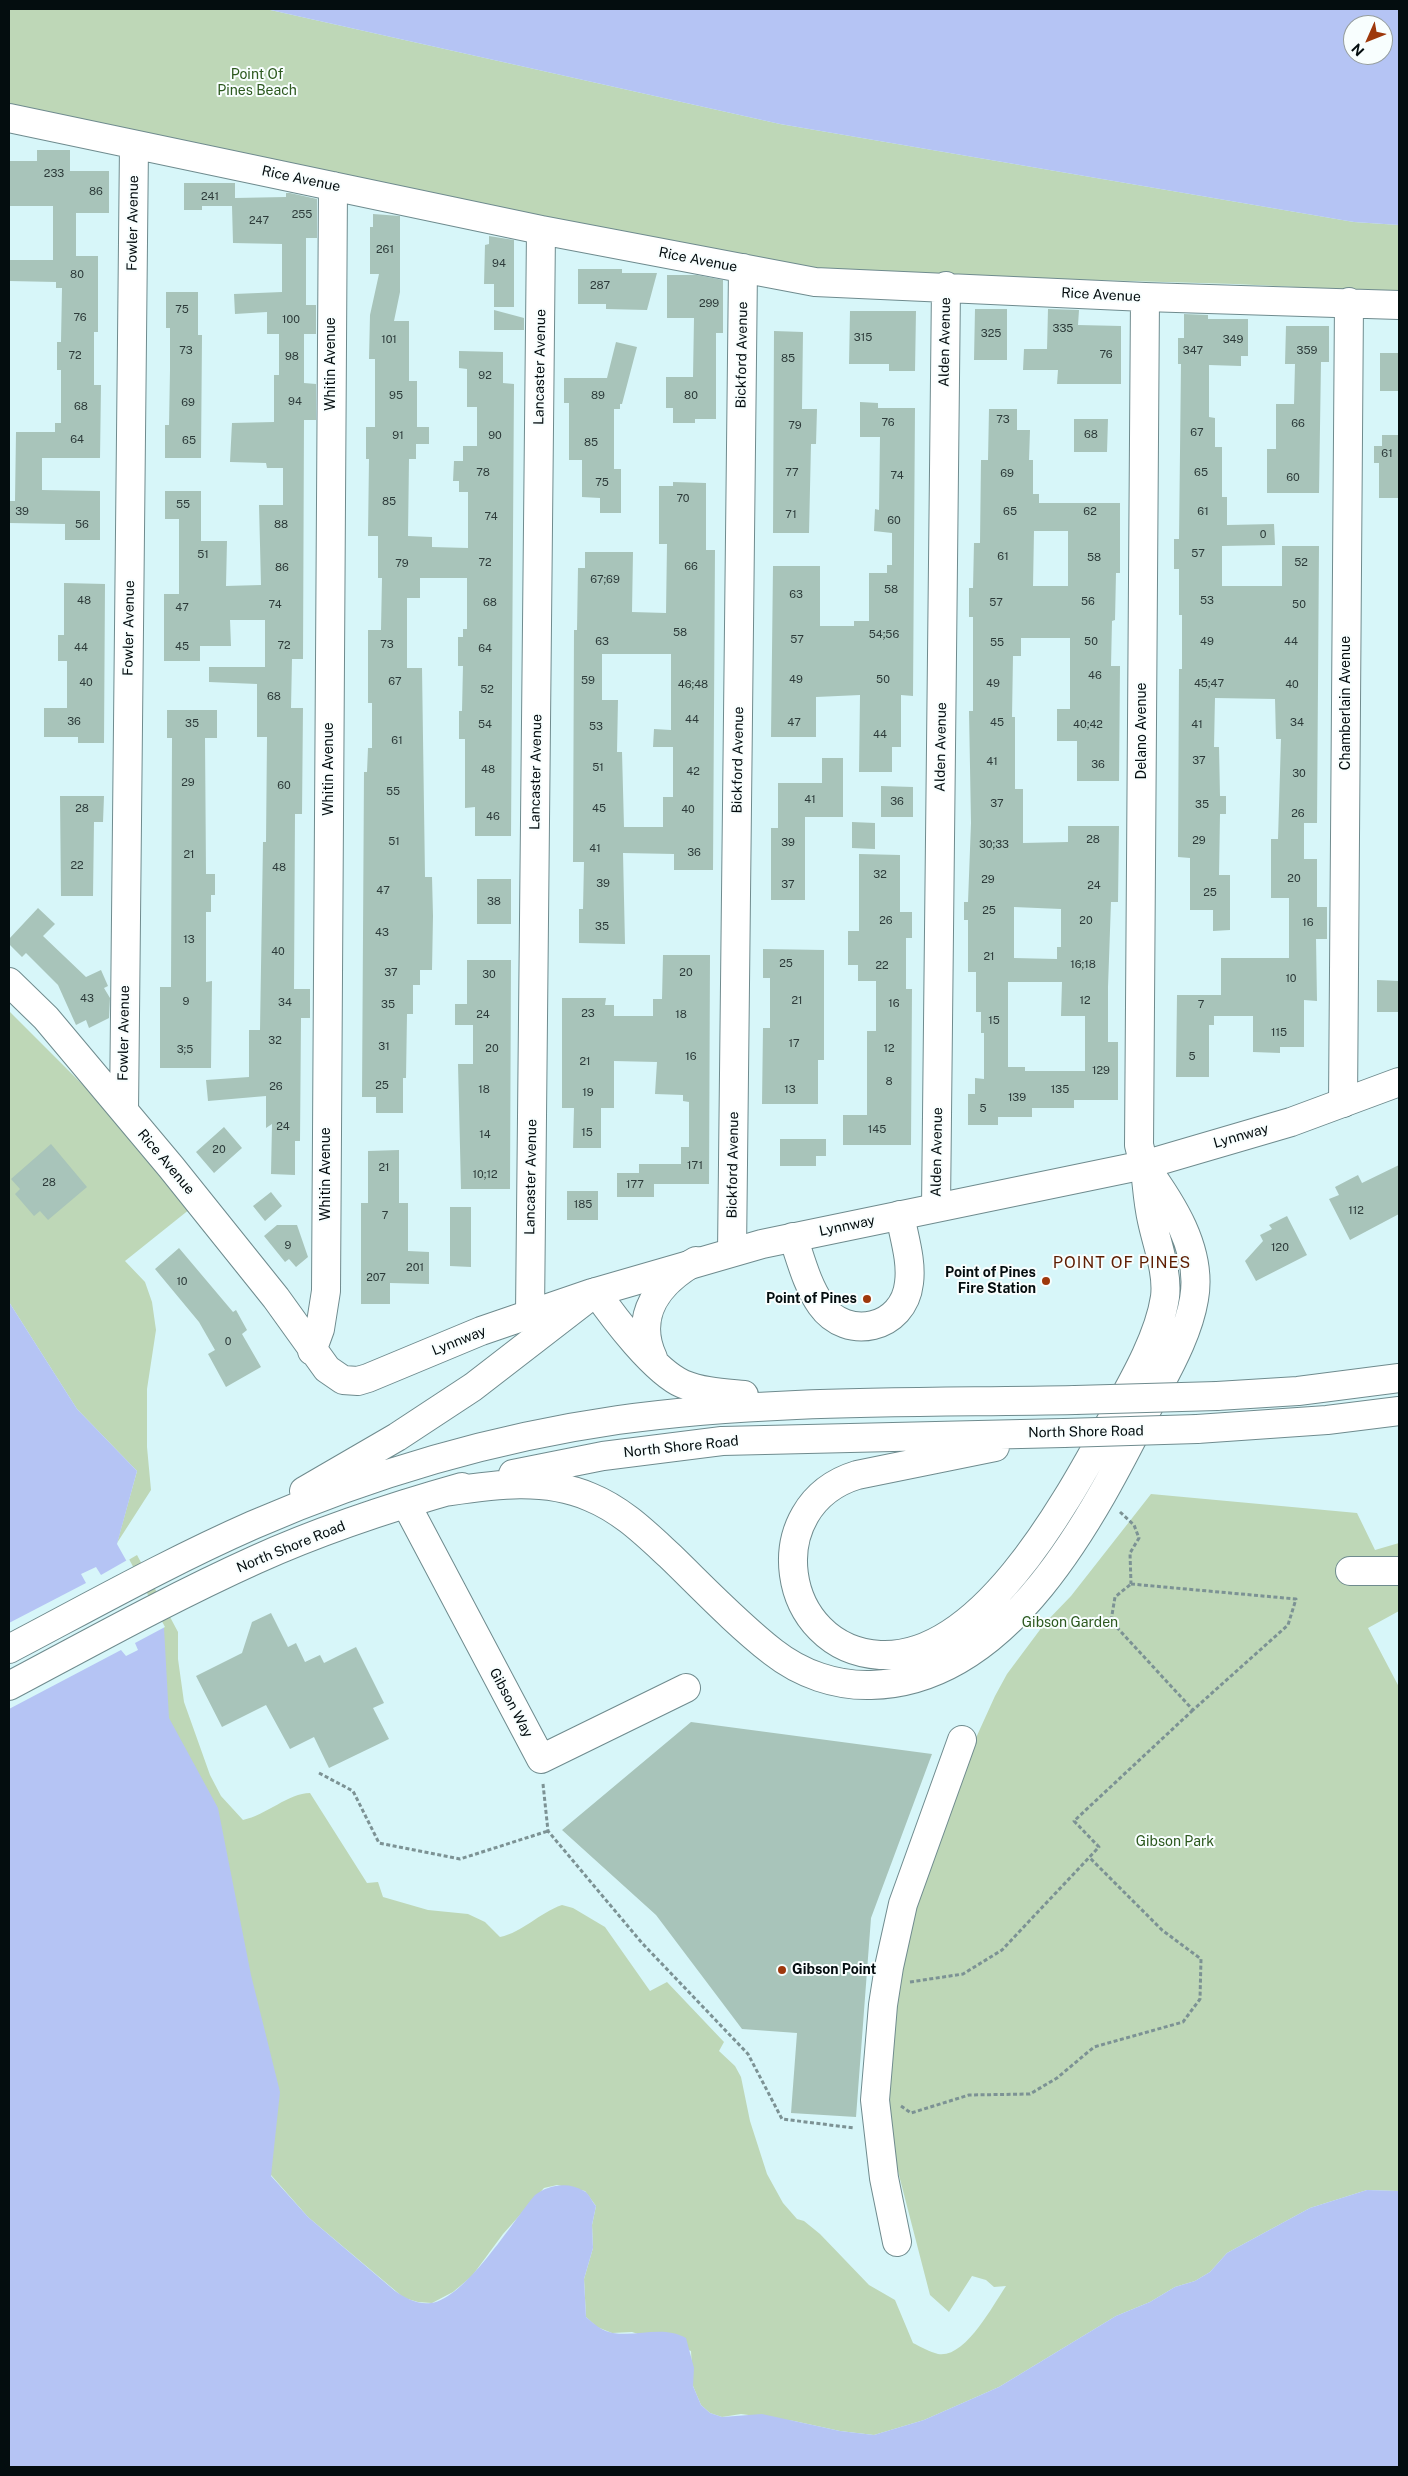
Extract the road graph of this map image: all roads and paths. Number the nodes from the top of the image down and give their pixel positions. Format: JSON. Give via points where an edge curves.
{"nodes":[{"id":1,"x":9,"y":118,"type":"edge"},
{"id":2,"x":134,"y":145,"type":"junction"},
{"id":3,"x":332,"y":186,"type":"junction"},
{"id":4,"x":541,"y":230,"type":"junction"},
{"id":5,"x":743,"y":268,"type":"junction"},
{"id":6,"x":946,"y":286,"type":"junction"},
{"id":7,"x":1145,"y":297,"type":"junction"},
{"id":8,"x":1349,"y":302,"type":"junction"},
{"id":9,"x":1399,"y":305,"type":"edge"},
{"id":10,"x":9,"y":982,"type":"edge"},
{"id":11,"x":1399,"y":1082,"type":"edge"},
{"id":12,"x":1343,"y":1103,"type":"junction"},
{"id":13,"x":124,"y":1111,"type":"junction"},
{"id":14,"x":1144,"y":1165,"type":"junction"},
{"id":15,"x":936,"y":1208,"type":"junction"},
{"id":16,"x":900,"y":1215,"type":"junction"},
{"id":17,"x":793,"y":1237,"type":"junction"},
{"id":18,"x":732,"y":1252,"type":"junction"},
{"id":19,"x":696,"y":1261,"type":"junction"},
{"id":20,"x":596,"y":1292,"type":"junction"},
{"id":21,"x":530,"y":1314,"type":"junction"},
{"id":22,"x":312,"y":1351,"type":"junction"},
{"id":23,"x":658,"y":1366,"type":"junction"},
{"id":24,"x":1399,"y":1378,"type":"edge"},
{"id":25,"x":825,"y":1405,"type":"junction"},
{"id":26,"x":1399,"y":1411,"type":"edge"},
{"id":27,"x":1064,"y":1433,"type":"junction"},
{"id":28,"x":445,"y":1492,"type":"junction"},
{"id":29,"x":406,"y":1504,"type":"junction"},
{"id":30,"x":1112,"y":1505,"type":"dead end"},
{"id":31,"x":210,"y":1545,"type":"junction"},
{"id":32,"x":1350,"y":1571,"type":"dead end"},
{"id":33,"x":1399,"y":1571,"type":"edge"},
{"id":34,"x":1131,"y":1584,"type":"junction"},
{"id":35,"x":9,"y":1649,"type":"edge"},
{"id":36,"x":9,"y":1686,"type":"edge"},
{"id":37,"x":686,"y":1688,"type":"dead end"},
{"id":38,"x":1193,"y":1710,"type":"junction"},
{"id":39,"x":962,"y":1740,"type":"dead end"},
{"id":40,"x":541,"y":1759,"type":"junction"},
{"id":41,"x":319,"y":1773,"type":"dead end"},
{"id":42,"x":548,"y":1831,"type":"junction"},
{"id":43,"x":1090,"y":1858,"type":"junction"},
{"id":44,"x":904,"y":1982,"type":"dead end"},
{"id":45,"x":899,"y":2104,"type":"dead end"},
{"id":46,"x":878,"y":2130,"type":"junction"},
{"id":47,"x":898,"y":2242,"type":"dead end"}],
"edges":[{"from":1,"to":2,"type":"main road","name":"Rice Avenue"},
{"from":2,"to":3,"type":"main road","name":"Rice Avenue"},
{"from":2,"to":13,"type":"main road","name":"Fowler Avenue"},
{"from":3,"to":4,"type":"main road","name":"Rice Avenue"},
{"from":3,"to":22,"type":"main road","name":"Whitin Avenue","via":[[326,1291],[322,1323]]},
{"from":4,"to":5,"type":"main road","name":"Rice Avenue"},
{"from":4,"to":21,"type":"main road","name":"Lancaster Avenue"},
{"from":5,"to":6,"type":"main road","name":"Rice Avenue","via":[[815,282]]},
{"from":5,"to":18,"type":"main road","name":"Bickford Avenue"},
{"from":6,"to":7,"type":"main road","name":"Rice Avenue"},
{"from":6,"to":15,"type":"main road","name":"Alden Avenue"},
{"from":7,"to":8,"type":"main road","name":"Rice Avenue"},
{"from":7,"to":14,"type":"main road","name":"Delano Avenue","via":[[1139,1145]]},
{"from":8,"to":9,"type":"main road","name":"Rice Avenue"},
{"from":8,"to":12,"type":"main road","name":"Chamberlain Avenue"},
{"from":10,"to":13,"type":"main road","name":"Rice Avenue","via":[[46,1018]]},
{"from":11,"to":12,"type":"main road","name":"Lynnway"},
{"from":12,"to":14,"type":"main road","name":"Lynnway","via":[[1291,1122]]},
{"from":13,"to":22,"type":"main road","name":"Rice Avenue","via":[[276,1298]]},
{"from":14,"to":15,"type":"main road","name":"Lynnway"},
{"from":14,"to":27,"type":"main road","name":"Delano Avenue","via":[[1164,1272],[1165,1295],[1161,1313],[1125,1395],[1090,1459],[1060,1511],[1027,1558],[969,1619],[933,1642],[901,1653],[880,1655],[851,1647],[832,1638],[809,1615],[794,1579],[793,1544],[807,1513],[830,1487],[857,1475]]},
{"from":14,"to":28,"type":"main road","via":[[1172,1205],[1191,1258],[1194,1298],[1182,1336],[1118,1468],[1066,1550],[998,1632],[946,1666],[893,1684],[852,1685],[814,1676],[774,1653],[634,1524],[597,1500],[539,1485],[508,1484]]},
{"from":15,"to":16,"type":"main road","name":"Lynnway"},
{"from":16,"to":17,"type":"main road","name":"Lynnway"},
{"from":16,"to":17,"type":"main road","via":[[910,1271],[906,1298],[885,1320],[865,1328],[845,1325],[821,1306]]},
{"from":17,"to":18,"type":"main road","name":"Lynnway"},
{"from":18,"to":19,"type":"main road","name":"Lynnway"},
{"from":19,"to":20,"type":"main road","name":"Lynnway"},
{"from":19,"to":23,"type":"main road","via":[[673,1276],[648,1310],[645,1335]]},
{"from":20,"to":21,"type":"main road","name":"Lynnway"},
{"from":20,"to":23,"type":"main road"},
{"from":20,"to":31,"type":"main road","via":[[454,1400],[397,1437]]},
{"from":21,"to":22,"type":"main road","name":"Lynnway","via":[[358,1381],[335,1376]]},
{"from":23,"to":25,"type":"main road","via":[[674,1379],[702,1389]]},
{"from":24,"to":25,"type":"main road","bridge":true,"via":[[1306,1390],[1216,1396]]},
{"from":25,"to":31,"type":"main road","via":[[699,1411],[617,1420],[529,1436],[456,1454],[349,1488]]},
{"from":26,"to":27,"type":"main road","name":"North Shore Road","bridge":true,"via":[[1327,1420],[1196,1429]]},
{"from":27,"to":28,"type":"main road","name":"North Shore Road","via":[[722,1441],[603,1456]]},
{"from":28,"to":29,"type":"main road","name":"North Shore Road"},
{"from":29,"to":36,"type":"main road","name":"North Shore Road","via":[[254,1560]]},
{"from":29,"to":40,"type":"main road","name":"Gibson Way"},
{"from":30,"to":34,"type":"path","via":[[1138,1531],[1139,1538],[1130,1553]]},
{"from":31,"to":35,"type":"main road"},
{"from":32,"to":33,"type":"main road"},
{"from":34,"to":38,"type":"path","via":[[1115,1597],[1111,1621]]},
{"from":34,"to":38,"type":"path","via":[[1296,1599],[1288,1625]]},
{"from":37,"to":40,"type":"main road"},
{"from":38,"to":43,"type":"path","via":[[1074,1821],[1099,1847]]},
{"from":39,"to":46,"type":"main road","via":[[903,1904],[889,1967],[875,2100]]},
{"from":40,"to":42,"type":"path"},
{"from":41,"to":42,"type":"path","via":[[354,1792],[379,1843],[460,1859]]},
{"from":42,"to":46,"type":"path","via":[[642,1943],[748,2054],[782,2119]]},
{"from":43,"to":44,"type":"path","via":[[1002,1950],[964,1974]]},
{"from":43,"to":45,"type":"path","via":[[1162,1930],[1201,1959],[1200,1999],[1183,2022],[1094,2047],[1057,2078],[1030,2094],[969,2095],[911,2113]]},
{"from":46,"to":47,"type":"main road","via":[[884,2178]]}]}
